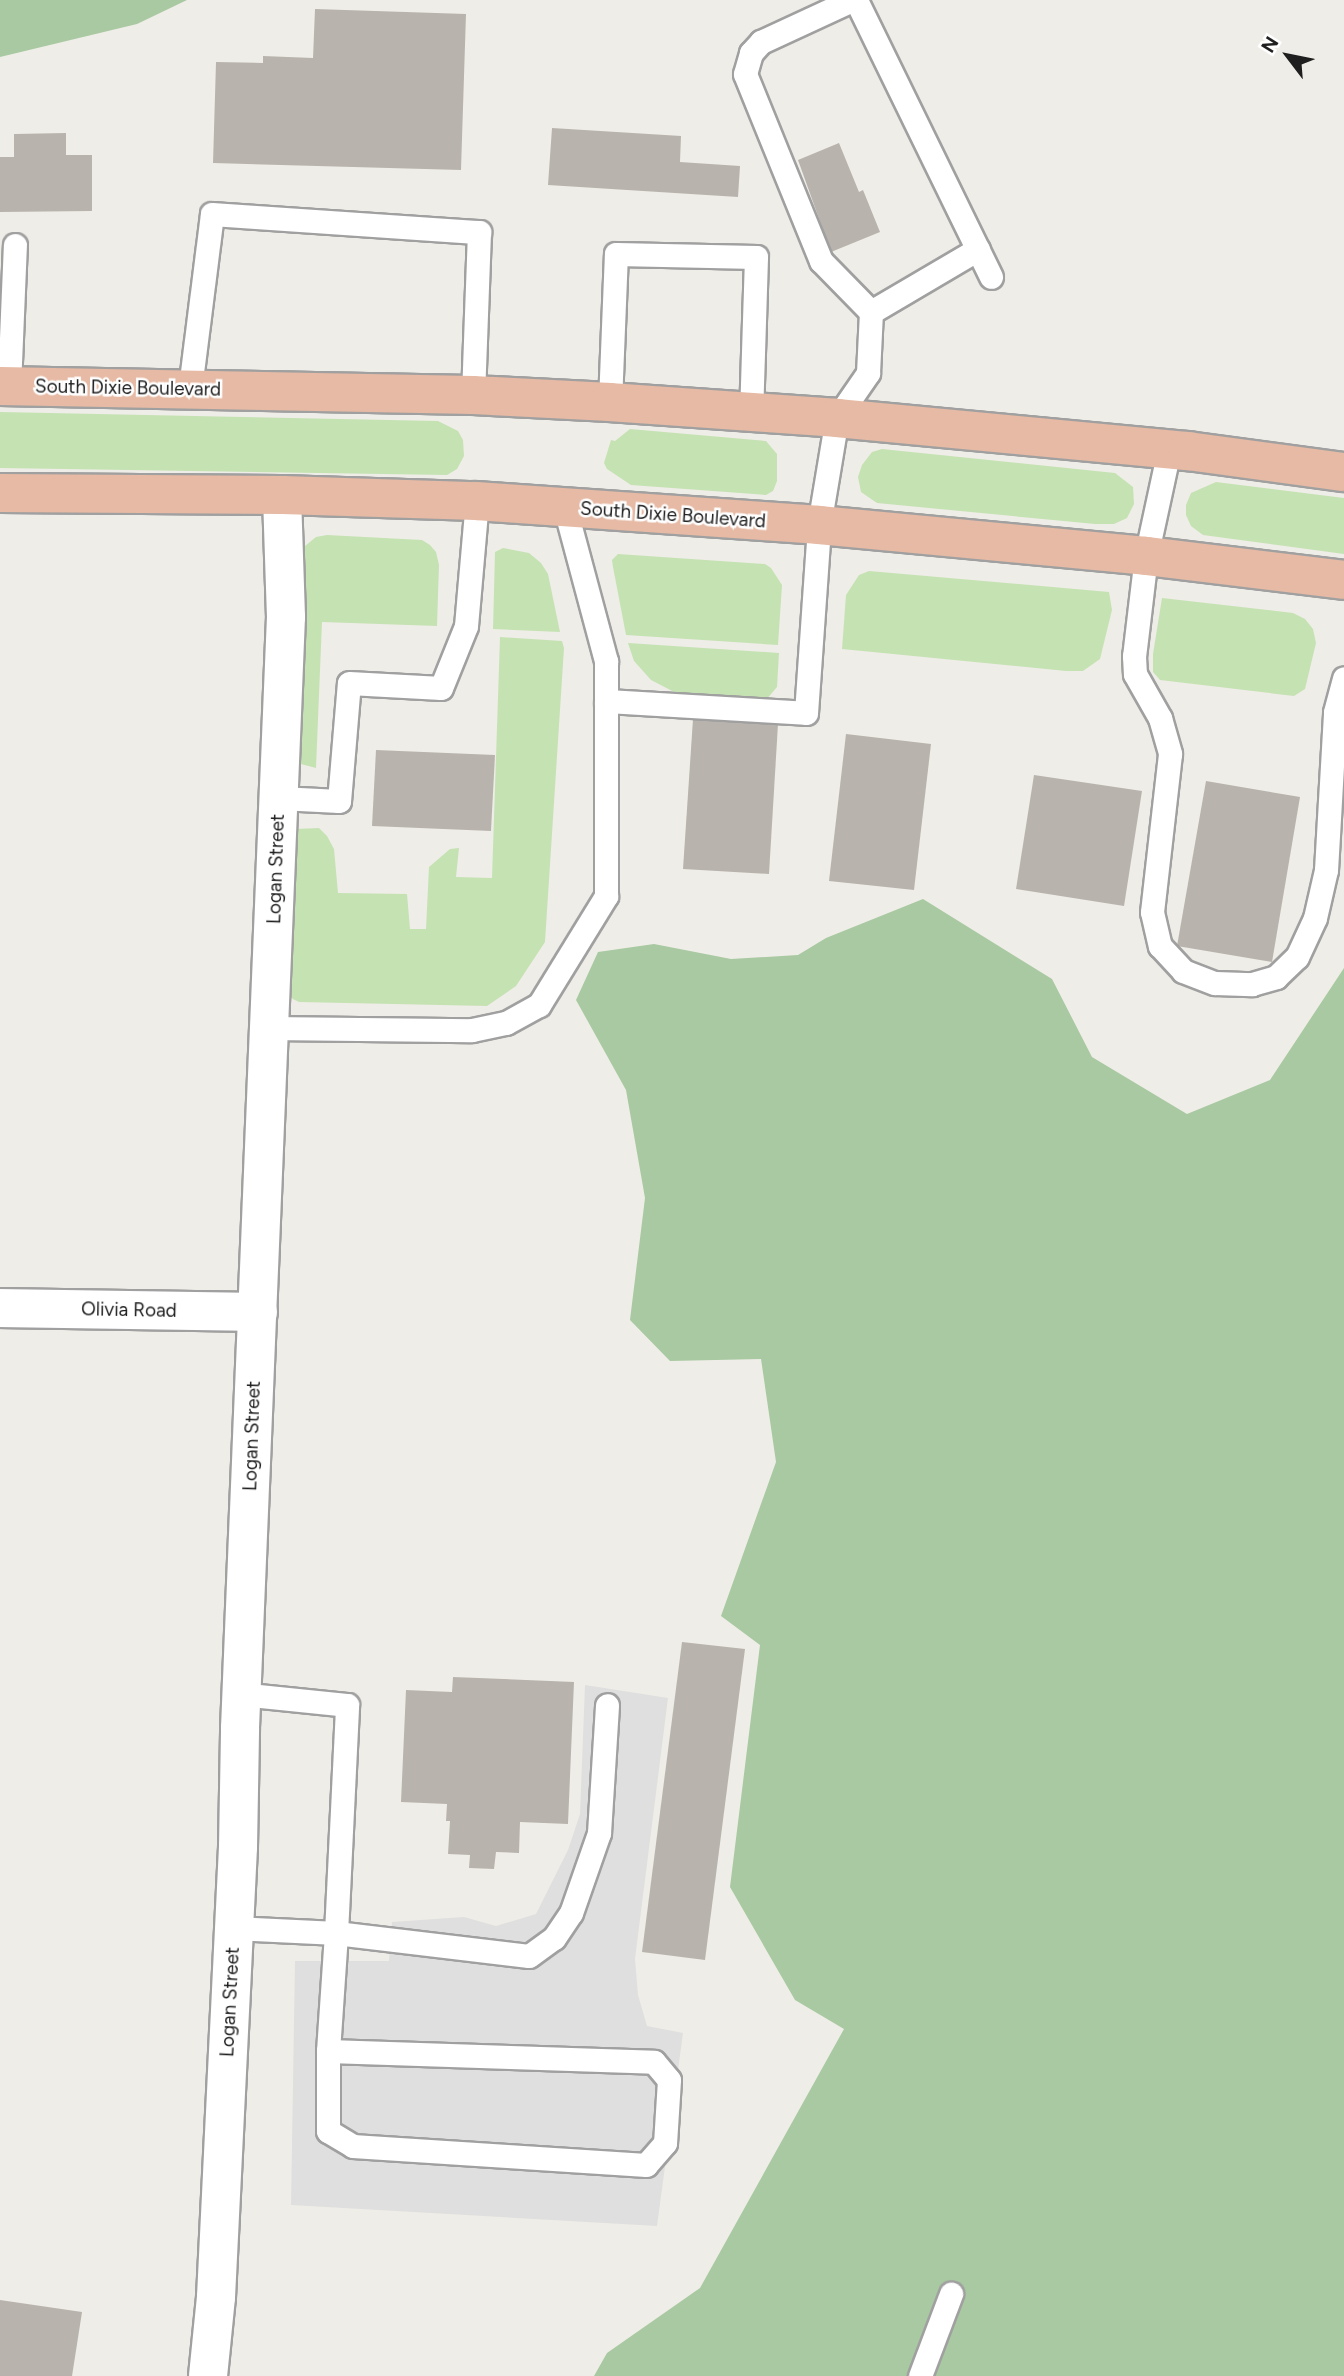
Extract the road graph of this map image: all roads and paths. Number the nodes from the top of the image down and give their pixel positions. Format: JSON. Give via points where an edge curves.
{"nodes":[{"id":1,"x":854,"y":0,"type":"edge"},
{"id":2,"x":15,"y":245,"type":"dead end"},
{"id":3,"x":978,"y":249,"type":"junction"},
{"id":4,"x":992,"y":277,"type":"dead end"},
{"id":5,"x":871,"y":312,"type":"junction"},
{"id":6,"x":4,"y":386,"type":"edge"},
{"id":7,"x":190,"y":388,"type":"junction"},
{"id":8,"x":473,"y":395,"type":"junction"},
{"id":9,"x":610,"y":402,"type":"junction"},
{"id":10,"x":751,"y":412,"type":"junction"},
{"id":11,"x":837,"y":418,"type":"junction"},
{"id":12,"x":1169,"y":450,"type":"junction"},
{"id":13,"x":1344,"y":472,"type":"edge"},
{"id":14,"x":0,"y":493,"type":"edge"},
{"id":15,"x":282,"y":495,"type":"junction"},
{"id":16,"x":477,"y":502,"type":"junction"},
{"id":17,"x":565,"y":508,"type":"junction"},
{"id":18,"x":819,"y":525,"type":"junction"},
{"id":19,"x":1146,"y":556,"type":"junction"},
{"id":20,"x":1344,"y":580,"type":"edge"},
{"id":21,"x":1344,"y":678,"type":"edge"},
{"id":22,"x":606,"y":701,"type":"junction"},
{"id":23,"x":279,"y":798,"type":"junction"},
{"id":24,"x":269,"y":1028,"type":"junction"},
{"id":25,"x":0,"y":1308,"type":"edge"},
{"id":26,"x":258,"y":1312,"type":"junction"},
{"id":27,"x":241,"y":1694,"type":"junction"},
{"id":28,"x":607,"y":1705,"type":"dead end"},
{"id":29,"x":234,"y":1928,"type":"junction"},
{"id":30,"x":336,"y":1933,"type":"junction"},
{"id":31,"x":328,"y":2051,"type":"junction"},
{"id":32,"x":951,"y":2294,"type":"dead end"},
{"id":33,"x":208,"y":2376,"type":"edge"},
{"id":34,"x":920,"y":2376,"type":"edge"}],
"edges":[{"from":1,"to":3,"type":"lane"},
{"from":1,"to":5,"type":"lane","via":[[761,42],[751,53],[745,74],[821,261]]},
{"from":2,"to":6,"type":"lane"},
{"from":3,"to":4,"type":"lane"},
{"from":3,"to":5,"type":"lane"},
{"from":5,"to":11,"type":"lane","via":[[868,373]]},
{"from":6,"to":7,"type":"highway","name":"South Dixie Boulevard"},
{"from":7,"to":8,"type":"highway","name":"South Dixie Boulevard"},
{"from":7,"to":8,"type":"lane","via":[[212,214],[479,232]]},
{"from":8,"to":9,"type":"highway","name":"South Dixie Boulevard"},
{"from":9,"to":10,"type":"highway","name":"South Dixie Boulevard"},
{"from":9,"to":10,"type":"lane","via":[[616,254],[757,257]]},
{"from":10,"to":11,"type":"highway","name":"South Dixie Boulevard"},
{"from":11,"to":12,"type":"highway","name":"South Dixie Boulevard"},
{"from":11,"to":18,"type":"lane"},
{"from":12,"to":13,"type":"highway","name":"South Dixie Boulevard"},
{"from":12,"to":19,"type":"lane"},
{"from":14,"to":15,"type":"highway","name":"South Dixie Boulevard"},
{"from":15,"to":16,"type":"highway","name":"South Dixie Boulevard"},
{"from":15,"to":23,"type":"street","name":"Logan Street","via":[[286,617]]},
{"from":16,"to":17,"type":"highway","name":"South Dixie Boulevard"},
{"from":16,"to":23,"type":"lane","via":[[466,626],[441,688],[349,683],[339,801]]},
{"from":17,"to":18,"type":"highway","name":"South Dixie Boulevard"},
{"from":17,"to":22,"type":"lane","via":[[606,661]]},
{"from":18,"to":19,"type":"highway","name":"South Dixie Boulevard"},
{"from":18,"to":22,"type":"lane","via":[[806,713]]},
{"from":19,"to":20,"type":"highway","name":"South Dixie Boulevard"},
{"from":19,"to":21,"type":"lane","via":[[1133,656],[1135,674],[1160,718],[1170,754],[1152,912],[1160,946],[1183,971],[1215,983],[1252,984],[1276,977],[1297,957],[1315,918],[1326,870],[1335,712]]},
{"from":22,"to":24,"type":"lane","via":[[606,896],[539,1004],[506,1023],[472,1030]]},
{"from":23,"to":24,"type":"street","name":"Logan Street"},
{"from":24,"to":26,"type":"street","name":"Logan Street"},
{"from":25,"to":26,"type":"street","name":"Olivia Road"},
{"from":26,"to":27,"type":"street","name":"Logan Street"},
{"from":27,"to":29,"type":"street","name":"Logan Street"},
{"from":27,"to":30,"type":"lane","via":[[347,1705]]},
{"from":28,"to":30,"type":"lane","via":[[598,1833],[571,1913],[554,1938],[529,1956]]},
{"from":29,"to":30,"type":"lane"},
{"from":29,"to":33,"type":"street","name":"Logan Street"},
{"from":30,"to":31,"type":"lane"},
{"from":31,"to":31,"type":"lane","via":[[328,2131],[353,2146],[646,2165],[665,2143],[668,2080],[654,2062]]},
{"from":32,"to":34,"type":"lane"}]}
